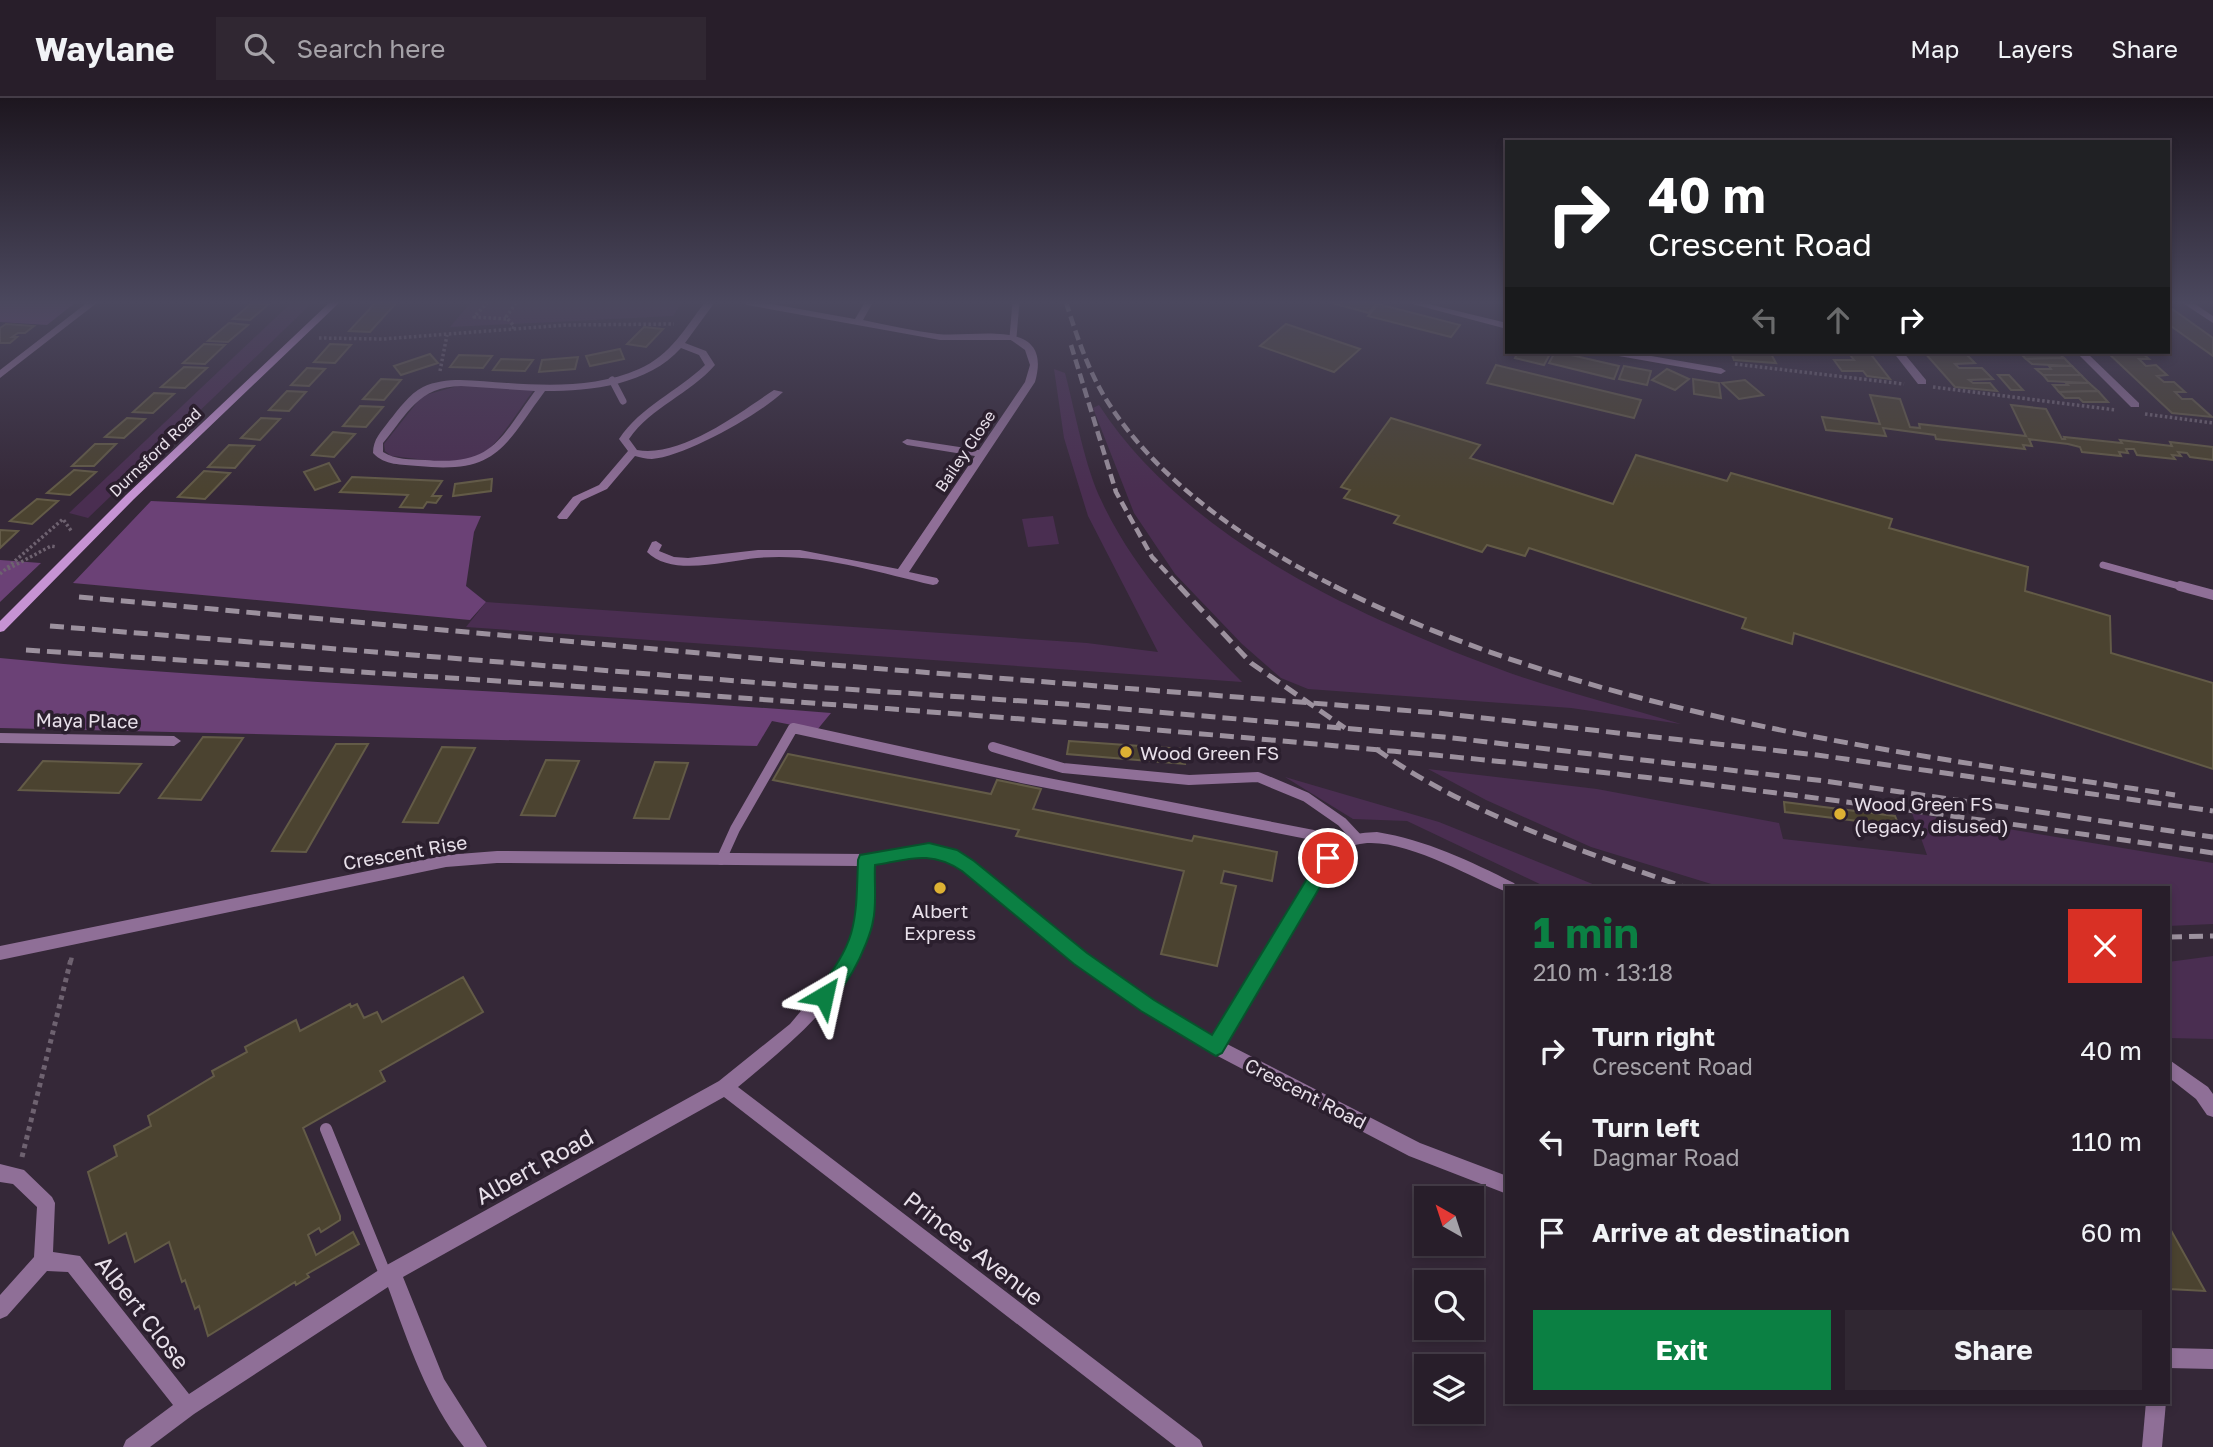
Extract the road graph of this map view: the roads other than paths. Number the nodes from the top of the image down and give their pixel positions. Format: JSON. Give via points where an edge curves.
{"nodes":[{"id":1,"x":269,"y":365,"type":"edge"},
{"id":2,"x":653,"y":365,"type":"edge"},
{"id":3,"x":710,"y":365,"type":"edge"},
{"id":4,"x":1035,"y":365,"type":"edge"},
{"id":5,"x":1710,"y":365,"type":"edge"},
{"id":6,"x":1907,"y":365,"type":"edge"},
{"id":7,"x":2094,"y":365,"type":"edge"},
{"id":8,"x":1721,"y":371,"type":"dead end"},
{"id":9,"x":611,"y":380,"type":"junction"},
{"id":10,"x":1921,"y":384,"type":"road end"},
{"id":11,"x":542,"y":387,"type":"junction"},
{"id":12,"x":778,"y":392,"type":"dead end"},
{"id":13,"x":623,"y":401,"type":"dead end"},
{"id":14,"x":2137,"y":409,"type":"road end"},
{"id":15,"x":907,"y":442,"type":"dead end"},
{"id":16,"x":632,"y":453,"type":"junction"},
{"id":17,"x":981,"y":454,"type":"junction"},
{"id":18,"x":564,"y":517,"type":"dead end"},
{"id":19,"x":656,"y":545,"type":"dead end"},
{"id":20,"x":2103,"y":565,"type":"dead end"},
{"id":21,"x":901,"y":574,"type":"junction"},
{"id":22,"x":933,"y":581,"type":"dead end"},
{"id":23,"x":2213,"y":595,"type":"edge"},
{"id":24,"x":0,"y":628,"type":"edge"},
{"id":25,"x":0,"y":738,"type":"edge"},
{"id":26,"x":174,"y":741,"type":"dead end"},
{"id":27,"x":993,"y":747,"type":"dead end"},
{"id":28,"x":1357,"y":838,"type":"junction"},
{"id":29,"x":1339,"y":846,"type":"junction"},
{"id":30,"x":721,"y":860,"type":"junction"},
{"id":31,"x":866,"y":860,"type":"junction"},
{"id":32,"x":1508,"y":886,"type":"edge"},
{"id":33,"x":0,"y":953,"type":"edge"},
{"id":34,"x":1216,"y":1047,"type":"junction"},
{"id":35,"x":2170,"y":1069,"type":"edge"},
{"id":36,"x":725,"y":1087,"type":"junction"},
{"id":37,"x":2213,"y":1109,"type":"edge"},
{"id":38,"x":326,"y":1129,"type":"dead end"},
{"id":39,"x":9,"y":1175,"type":"edge"},
{"id":40,"x":1505,"y":1184,"type":"edge"},
{"id":41,"x":43,"y":1261,"type":"junction"},
{"id":42,"x":389,"y":1275,"type":"junction"},
{"id":43,"x":0,"y":1310,"type":"edge"},
{"id":44,"x":2170,"y":1358,"type":"edge"},
{"id":45,"x":2213,"y":1359,"type":"edge"},
{"id":46,"x":2156,"y":1404,"type":"edge"},
{"id":47,"x":187,"y":1407,"type":"junction"},
{"id":48,"x":133,"y":1447,"type":"edge"},
{"id":49,"x":477,"y":1447,"type":"edge"},
{"id":50,"x":1193,"y":1447,"type":"edge"},
{"id":51,"x":2152,"y":1447,"type":"edge"}],
"edges":[{"from":1,"to":24,"type":"main road","name":"Durnsford Road","via":[[130,496]]},
{"from":2,"to":9,"type":"street"},
{"from":3,"to":16,"type":"street","via":[[686,388],[633,423],[624,439]]},
{"from":4,"to":17,"type":"street","name":"Bailey Close","via":[[1030,383]]},
{"from":5,"to":8,"type":"street"},
{"from":6,"to":10,"type":"street"},
{"from":7,"to":14,"type":"street"},
{"from":9,"to":11,"type":"street","via":[[571,388]]},
{"from":9,"to":13,"type":"lane"},
{"from":11,"to":11,"type":"street","via":[[439,386],[420,394],[378,443],[378,453],[387,460],[462,464],[480,460],[495,450]]},
{"from":12,"to":16,"type":"street","via":[[690,446],[662,454]]},
{"from":15,"to":17,"type":"street"},
{"from":16,"to":18,"type":"street","via":[[603,486],[577,499]]},
{"from":17,"to":21,"type":"street","name":"Bailey Close"},
{"from":19,"to":21,"type":"street","via":[[653,552],[669,560],[789,553]]},
{"from":20,"to":23,"type":"lane"},
{"from":21,"to":22,"type":"street"},
{"from":25,"to":26,"type":"street","name":"Maya Place"},
{"from":27,"to":28,"type":"lane","via":[[1063,768],[1189,780],[1258,777],[1306,797]]},
{"from":28,"to":29,"type":"street"},
{"from":28,"to":32,"type":"street","via":[[1401,841]]},
{"from":29,"to":30,"type":"lane","via":[[1313,835],[793,728]]},
{"from":29,"to":34,"type":"street"},
{"from":30,"to":31,"type":"street","name":"Crescent Rise"},
{"from":30,"to":33,"type":"street","name":"Crescent Rise","via":[[497,857],[446,861]]},
{"from":31,"to":34,"type":"street","name":"Crescent Road","via":[[929,849],[951,855],[1080,959]]},
{"from":31,"to":36,"type":"street","name":"Albert Road","via":[[865,921],[838,979],[796,1029]]},
{"from":34,"to":40,"type":"street","name":"Crescent Road","via":[[1415,1150]]},
{"from":35,"to":37,"type":"street","via":[[2202,1093]]},
{"from":36,"to":42,"type":"street","name":"Albert Road"},
{"from":36,"to":50,"type":"street","name":"Princes Avenue"},
{"from":38,"to":42,"type":"lane"},
{"from":39,"to":41,"type":"street","via":[[46,1203]]},
{"from":41,"to":43,"type":"street"},
{"from":41,"to":47,"type":"street","name":"Albert Close","via":[[73,1263]]},
{"from":42,"to":47,"type":"street","name":"Albert Road"},
{"from":42,"to":49,"type":"street","via":[[429,1371]]},
{"from":44,"to":45,"type":"street"},
{"from":46,"to":51,"type":"street"},
{"from":47,"to":48,"type":"street","name":"Albert Road"}]}
